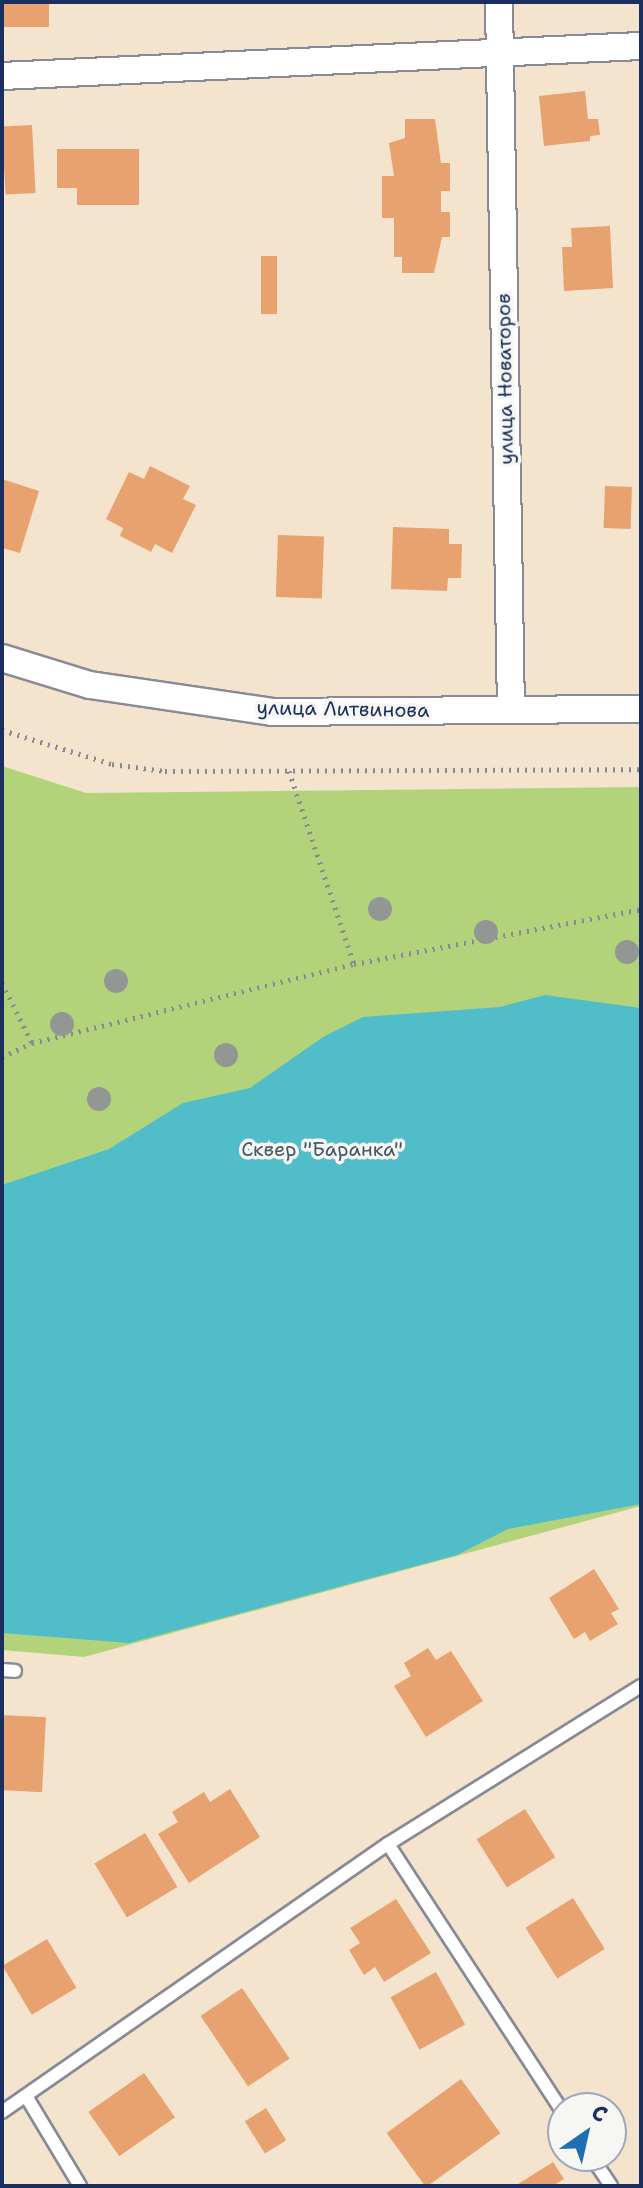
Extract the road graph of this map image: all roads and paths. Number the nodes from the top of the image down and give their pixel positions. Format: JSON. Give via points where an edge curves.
{"nodes":[{"id":1,"x":499,"y":2,"type":"edge"},
{"id":2,"x":641,"y":46,"type":"edge"},
{"id":3,"x":499,"y":49,"type":"junction"},
{"id":4,"x":2,"y":76,"type":"edge"},
{"id":5,"x":2,"y":658,"type":"edge"},
{"id":6,"x":511,"y":709,"type":"junction"},
{"id":7,"x":641,"y":709,"type":"edge"},
{"id":8,"x":2,"y":730,"type":"edge"},
{"id":9,"x":641,"y":769,"type":"edge"},
{"id":10,"x":289,"y":771,"type":"junction"},
{"id":11,"x":641,"y":909,"type":"edge"},
{"id":12,"x":354,"y":964,"type":"junction"},
{"id":13,"x":2,"y":983,"type":"edge"},
{"id":14,"x":32,"y":1043,"type":"junction"},
{"id":15,"x":2,"y":1057,"type":"edge"},
{"id":16,"x":641,"y":1686,"type":"edge"},
{"id":17,"x":388,"y":1844,"type":"junction"},
{"id":18,"x":550,"y":2092,"type":"edge"},
{"id":19,"x":26,"y":2096,"type":"junction"},
{"id":20,"x":2,"y":2112,"type":"edge"},
{"id":21,"x":80,"y":2186,"type":"edge"}],
"edges":[{"from":1,"to":3,"type":"street","name":"улица Новаторов"},
{"from":2,"to":3,"type":"street"},
{"from":3,"to":4,"type":"street"},
{"from":3,"to":6,"type":"street","name":"улица Новаторов"},
{"from":5,"to":6,"type":"street","name":"улица Литвинова","via":[[90,685],[272,712]]},
{"from":6,"to":7,"type":"street","name":"улица Литвинова"},
{"from":8,"to":10,"type":"path","via":[[112,764],[152,770]]},
{"from":9,"to":10,"type":"path"},
{"from":10,"to":12,"type":"path"},
{"from":11,"to":12,"type":"path"},
{"from":12,"to":14,"type":"path"},
{"from":13,"to":14,"type":"path"},
{"from":14,"to":15,"type":"path"},
{"from":16,"to":17,"type":"lane"},
{"from":17,"to":18,"type":"lane"},
{"from":17,"to":19,"type":"lane"},
{"from":19,"to":20,"type":"lane"},
{"from":19,"to":21,"type":"lane"}]}
